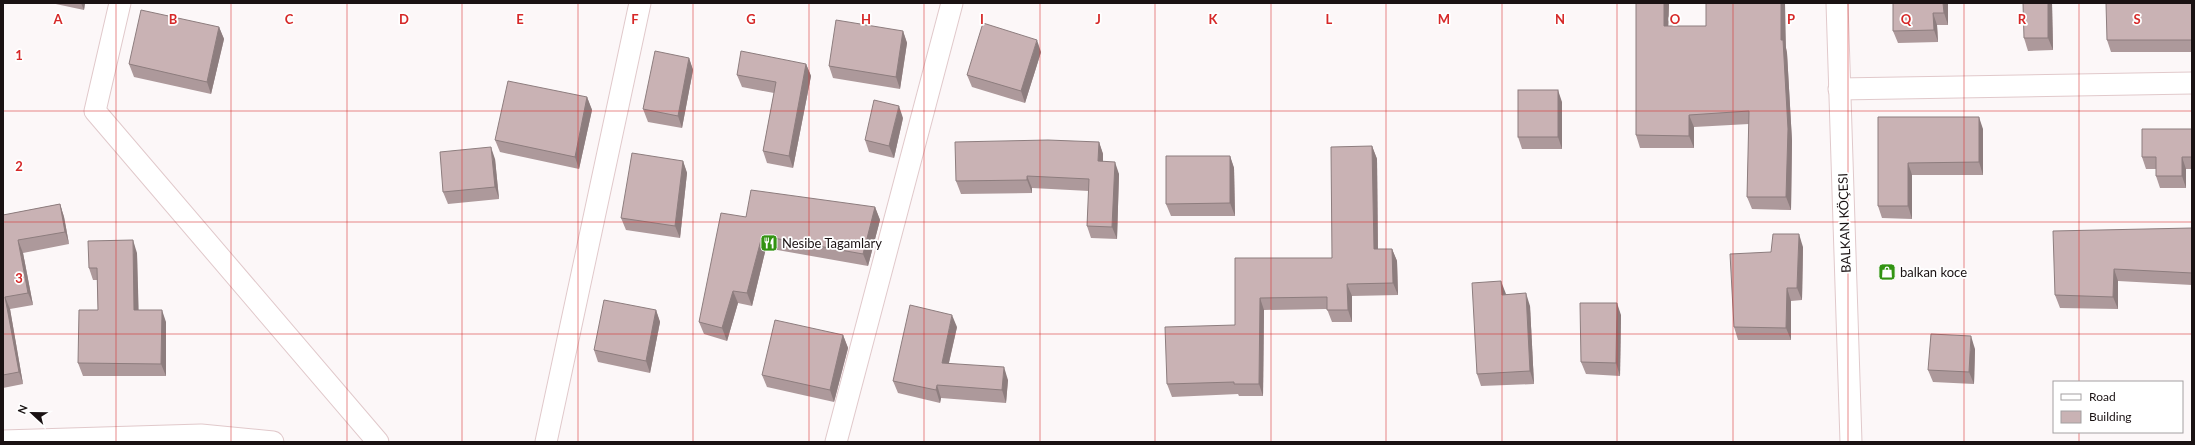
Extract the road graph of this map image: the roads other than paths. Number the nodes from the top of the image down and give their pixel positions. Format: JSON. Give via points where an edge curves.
{"nodes":[{"id":1,"x":120,"y":3,"type":"edge"},
{"id":2,"x":640,"y":3,"type":"edge"},
{"id":3,"x":952,"y":3,"type":"edge"},
{"id":4,"x":1837,"y":3,"type":"edge"},
{"id":5,"x":2192,"y":83,"type":"edge"},
{"id":6,"x":1839,"y":89,"type":"junction"},
{"id":7,"x":3,"y":441,"type":"edge"},
{"id":8,"x":273,"y":442,"type":"edge"},
{"id":9,"x":378,"y":442,"type":"edge"},
{"id":10,"x":546,"y":442,"type":"edge"},
{"id":11,"x":836,"y":442,"type":"edge"},
{"id":12,"x":1851,"y":442,"type":"edge"}],
"edges":[{"from":1,"to":9,"type":"street","via":[[94,111]]},
{"from":2,"to":10,"type":"street"},
{"from":3,"to":11,"type":"street"},
{"from":4,"to":6,"type":"street","name":"BALKAN KÖÇESI"},
{"from":5,"to":6,"type":"street"},
{"from":6,"to":12,"type":"street","name":"BALKAN KÖÇESI"},
{"from":7,"to":8,"type":"street","via":[[201,435]]}]}
